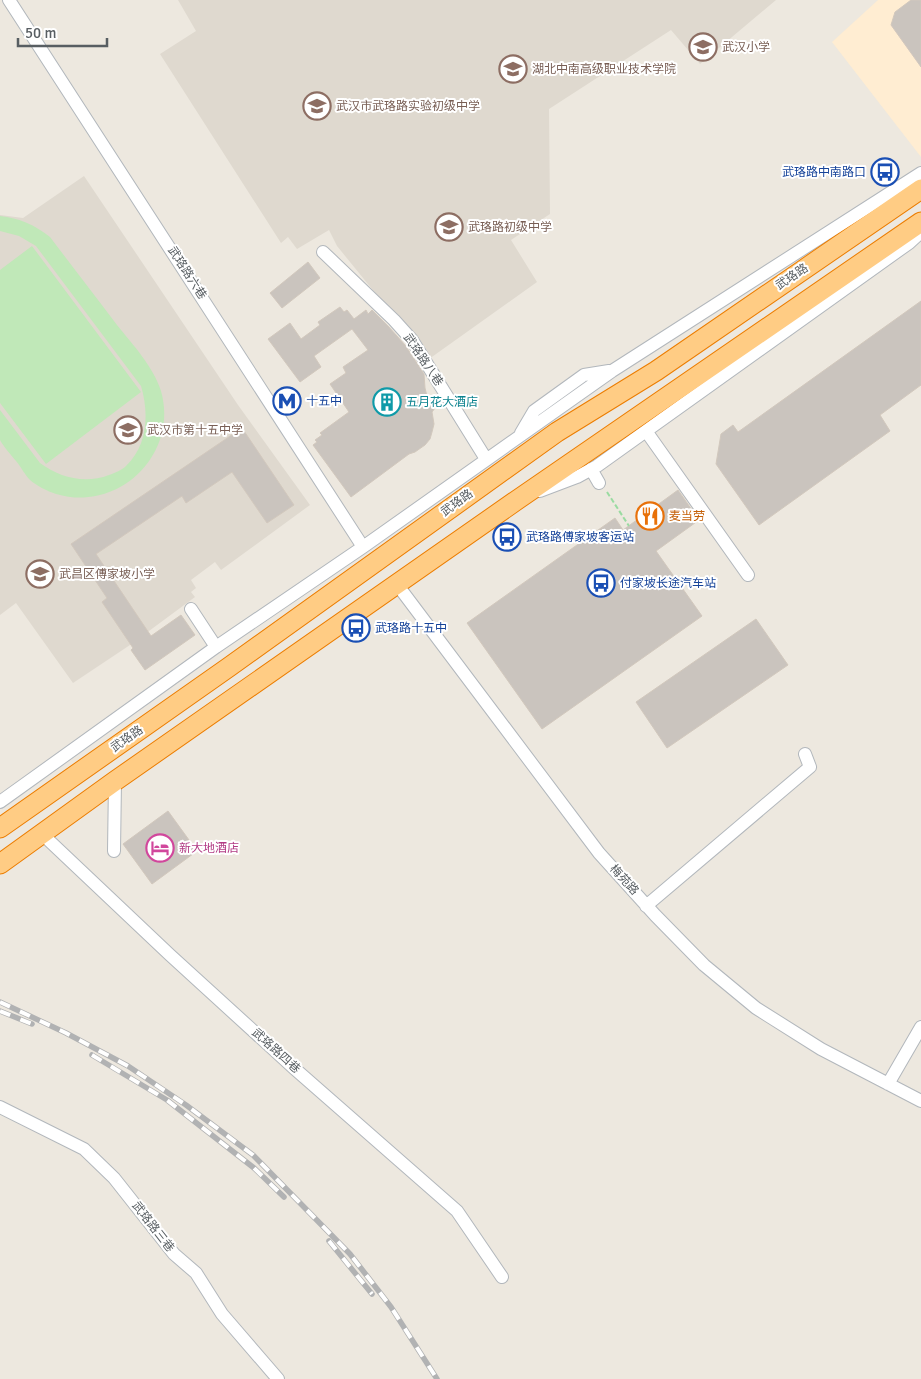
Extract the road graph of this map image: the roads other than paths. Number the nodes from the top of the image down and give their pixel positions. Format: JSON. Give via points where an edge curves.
{"nodes":[{"id":1,"x":9,"y":0,"type":"edge"},
{"id":2,"x":921,"y":173,"type":"edge"},
{"id":3,"x":921,"y":189,"type":"edge"},
{"id":4,"x":921,"y":222,"type":"edge"},
{"id":5,"x":921,"y":232,"type":"edge"},
{"id":6,"x":323,"y":252,"type":"dead end"},
{"id":7,"x":646,"y":431,"type":"junction"},
{"id":8,"x":486,"y":459,"type":"junction"},
{"id":9,"x":591,"y":469,"type":"junction"},
{"id":10,"x":602,"y":486,"type":"road end"},
{"id":11,"x":517,"y":500,"type":"junction"},
{"id":12,"x":363,"y":547,"type":"junction"},
{"id":13,"x":748,"y":574,"type":"dead end"},
{"id":14,"x":396,"y":583,"type":"junction"},
{"id":15,"x":191,"y":609,"type":"dead end"},
{"id":16,"x":216,"y":647,"type":"junction"},
{"id":17,"x":805,"y":754,"type":"dead end"},
{"id":18,"x":115,"y":781,"type":"junction"},
{"id":19,"x":0,"y":802,"type":"edge"},
{"id":20,"x":0,"y":828,"type":"edge"},
{"id":21,"x":42,"y":833,"type":"junction"},
{"id":22,"x":114,"y":850,"type":"dead end"},
{"id":23,"x":0,"y":864,"type":"edge"},
{"id":24,"x":646,"y":906,"type":"junction"},
{"id":25,"x":921,"y":1027,"type":"edge"},
{"id":26,"x":888,"y":1084,"type":"junction"},
{"id":27,"x":921,"y":1101,"type":"edge"},
{"id":28,"x":0,"y":1108,"type":"edge"},
{"id":29,"x":502,"y":1277,"type":"dead end"},
{"id":30,"x":278,"y":1379,"type":"edge"}],
"edges":[{"from":1,"to":12,"type":"street","name":"武珞路六巷"},
{"from":2,"to":8,"type":"street","name":"武珞路","via":[[612,371]]},
{"from":3,"to":20,"type":"highway","name":"武珞路","via":[[656,371],[556,432]]},
{"from":4,"to":11,"type":"highway"},
{"from":5,"to":7,"type":"street"},
{"from":6,"to":8,"type":"street","name":"武珞路八巷","via":[[412,340]]},
{"from":7,"to":9,"type":"street"},
{"from":7,"to":13,"type":"street"},
{"from":8,"to":12,"type":"street","name":"武珞路"},
{"from":9,"to":10,"type":"street"},
{"from":9,"to":11,"type":"street"},
{"from":11,"to":14,"type":"highway"},
{"from":12,"to":16,"type":"street","name":"武珞路"},
{"from":14,"to":18,"type":"highway"},
{"from":14,"to":24,"type":"street","name":"梅苑路","via":[[599,853]]},
{"from":15,"to":16,"type":"street"},
{"from":16,"to":19,"type":"street","name":"武珞路"},
{"from":17,"to":24,"type":"street","via":[[810,768]]},
{"from":18,"to":21,"type":"highway"},
{"from":18,"to":22,"type":"street"},
{"from":21,"to":23,"type":"highway"},
{"from":21,"to":29,"type":"street","name":"武珞路四巷","via":[[295,1069],[457,1211]]},
{"from":24,"to":26,"type":"street","name":"梅苑路","via":[[704,965],[756,1008],[821,1049]]},
{"from":25,"to":26,"type":"street"},
{"from":26,"to":27,"type":"street","name":"梅苑路"},
{"from":28,"to":30,"type":"street","name":"武珞路三巷","via":[[84,1149],[114,1178],[174,1254],[196,1273],[222,1314]]}]}
